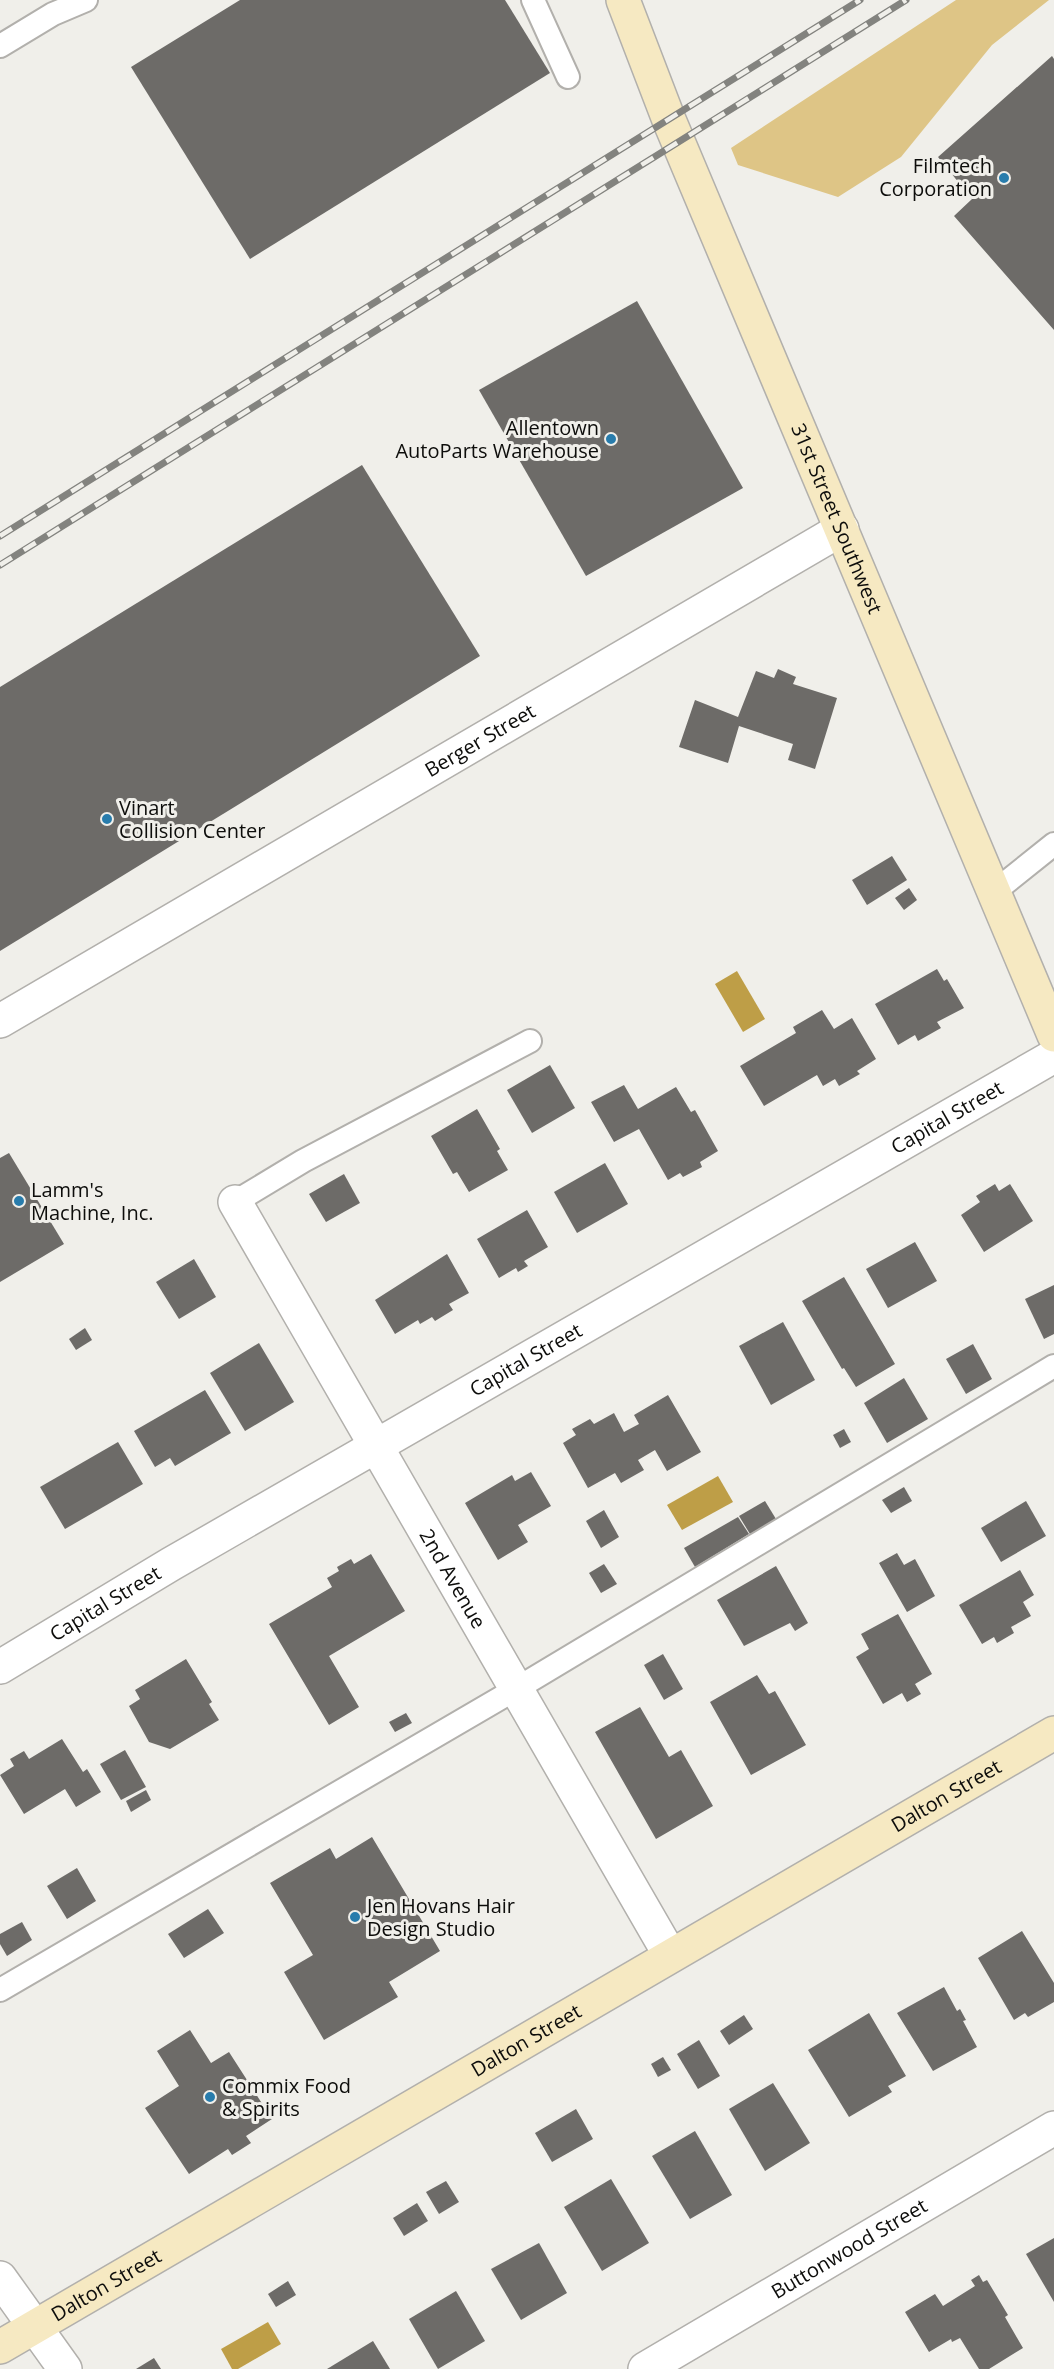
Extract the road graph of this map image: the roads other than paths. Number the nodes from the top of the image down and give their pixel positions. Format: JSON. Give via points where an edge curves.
{"nodes":[{"id":1,"x":86,"y":0,"type":"edge"},
{"id":2,"x":533,"y":0,"type":"edge"},
{"id":3,"x":623,"y":0,"type":"edge"},
{"id":4,"x":0,"y":46,"type":"edge"},
{"id":5,"x":568,"y":77,"type":"dead end"},
{"id":6,"x":842,"y":528,"type":"junction"},
{"id":7,"x":1054,"y":844,"type":"edge"},
{"id":8,"x":994,"y":891,"type":"junction"},
{"id":9,"x":0,"y":1021,"type":"edge"},
{"id":10,"x":1054,"y":1038,"type":"edge"},
{"id":11,"x":530,"y":1041,"type":"dead end"},
{"id":12,"x":236,"y":1202,"type":"joint"},
{"id":13,"x":1054,"y":1366,"type":"edge"},
{"id":14,"x":376,"y":1446,"type":"junction"},
{"id":15,"x":0,"y":1667,"type":"edge"},
{"id":16,"x":516,"y":1689,"type":"junction"},
{"id":17,"x":1054,"y":1733,"type":"edge"},
{"id":18,"x":670,"y":1955,"type":"junction"},
{"id":19,"x":0,"y":1990,"type":"edge"},
{"id":20,"x":1054,"y":2128,"type":"edge"},
{"id":21,"x":0,"y":2278,"type":"edge"},
{"id":22,"x":35,"y":2327,"type":"junction"},
{"id":23,"x":0,"y":2348,"type":"edge"},
{"id":24,"x":65,"y":2369,"type":"edge"},
{"id":25,"x":645,"y":2369,"type":"edge"}],
"edges":[{"from":1,"to":4,"type":"lane"},
{"from":2,"to":5,"type":"lane"},
{"from":3,"to":6,"type":"main road","name":"31st Street Southwest","via":[[672,128]]},
{"from":6,"to":8,"type":"main road","name":"31st Street Southwest"},
{"from":6,"to":9,"type":"street","name":"Berger Street"},
{"from":7,"to":8,"type":"lane"},
{"from":8,"to":10,"type":"main road","name":"31st Street Southwest"},
{"from":10,"to":14,"type":"street","name":"Capital Street"},
{"from":11,"to":12,"type":"lane","via":[[303,1161]]},
{"from":12,"to":14,"type":"street","name":"2nd Avenue"},
{"from":13,"to":16,"type":"lane"},
{"from":14,"to":15,"type":"street","name":"Capital Street"},
{"from":14,"to":16,"type":"street","name":"2nd Avenue"},
{"from":16,"to":18,"type":"street","name":"2nd Avenue"},
{"from":16,"to":19,"type":"lane"},
{"from":17,"to":18,"type":"main road","name":"Dalton Street"},
{"from":18,"to":22,"type":"main road","name":"Dalton Street"},
{"from":20,"to":25,"type":"street","name":"Buttonwood Street"},
{"from":21,"to":22,"type":"street"},
{"from":22,"to":23,"type":"main road","name":"Dalton Street"},
{"from":22,"to":24,"type":"street"}]}
